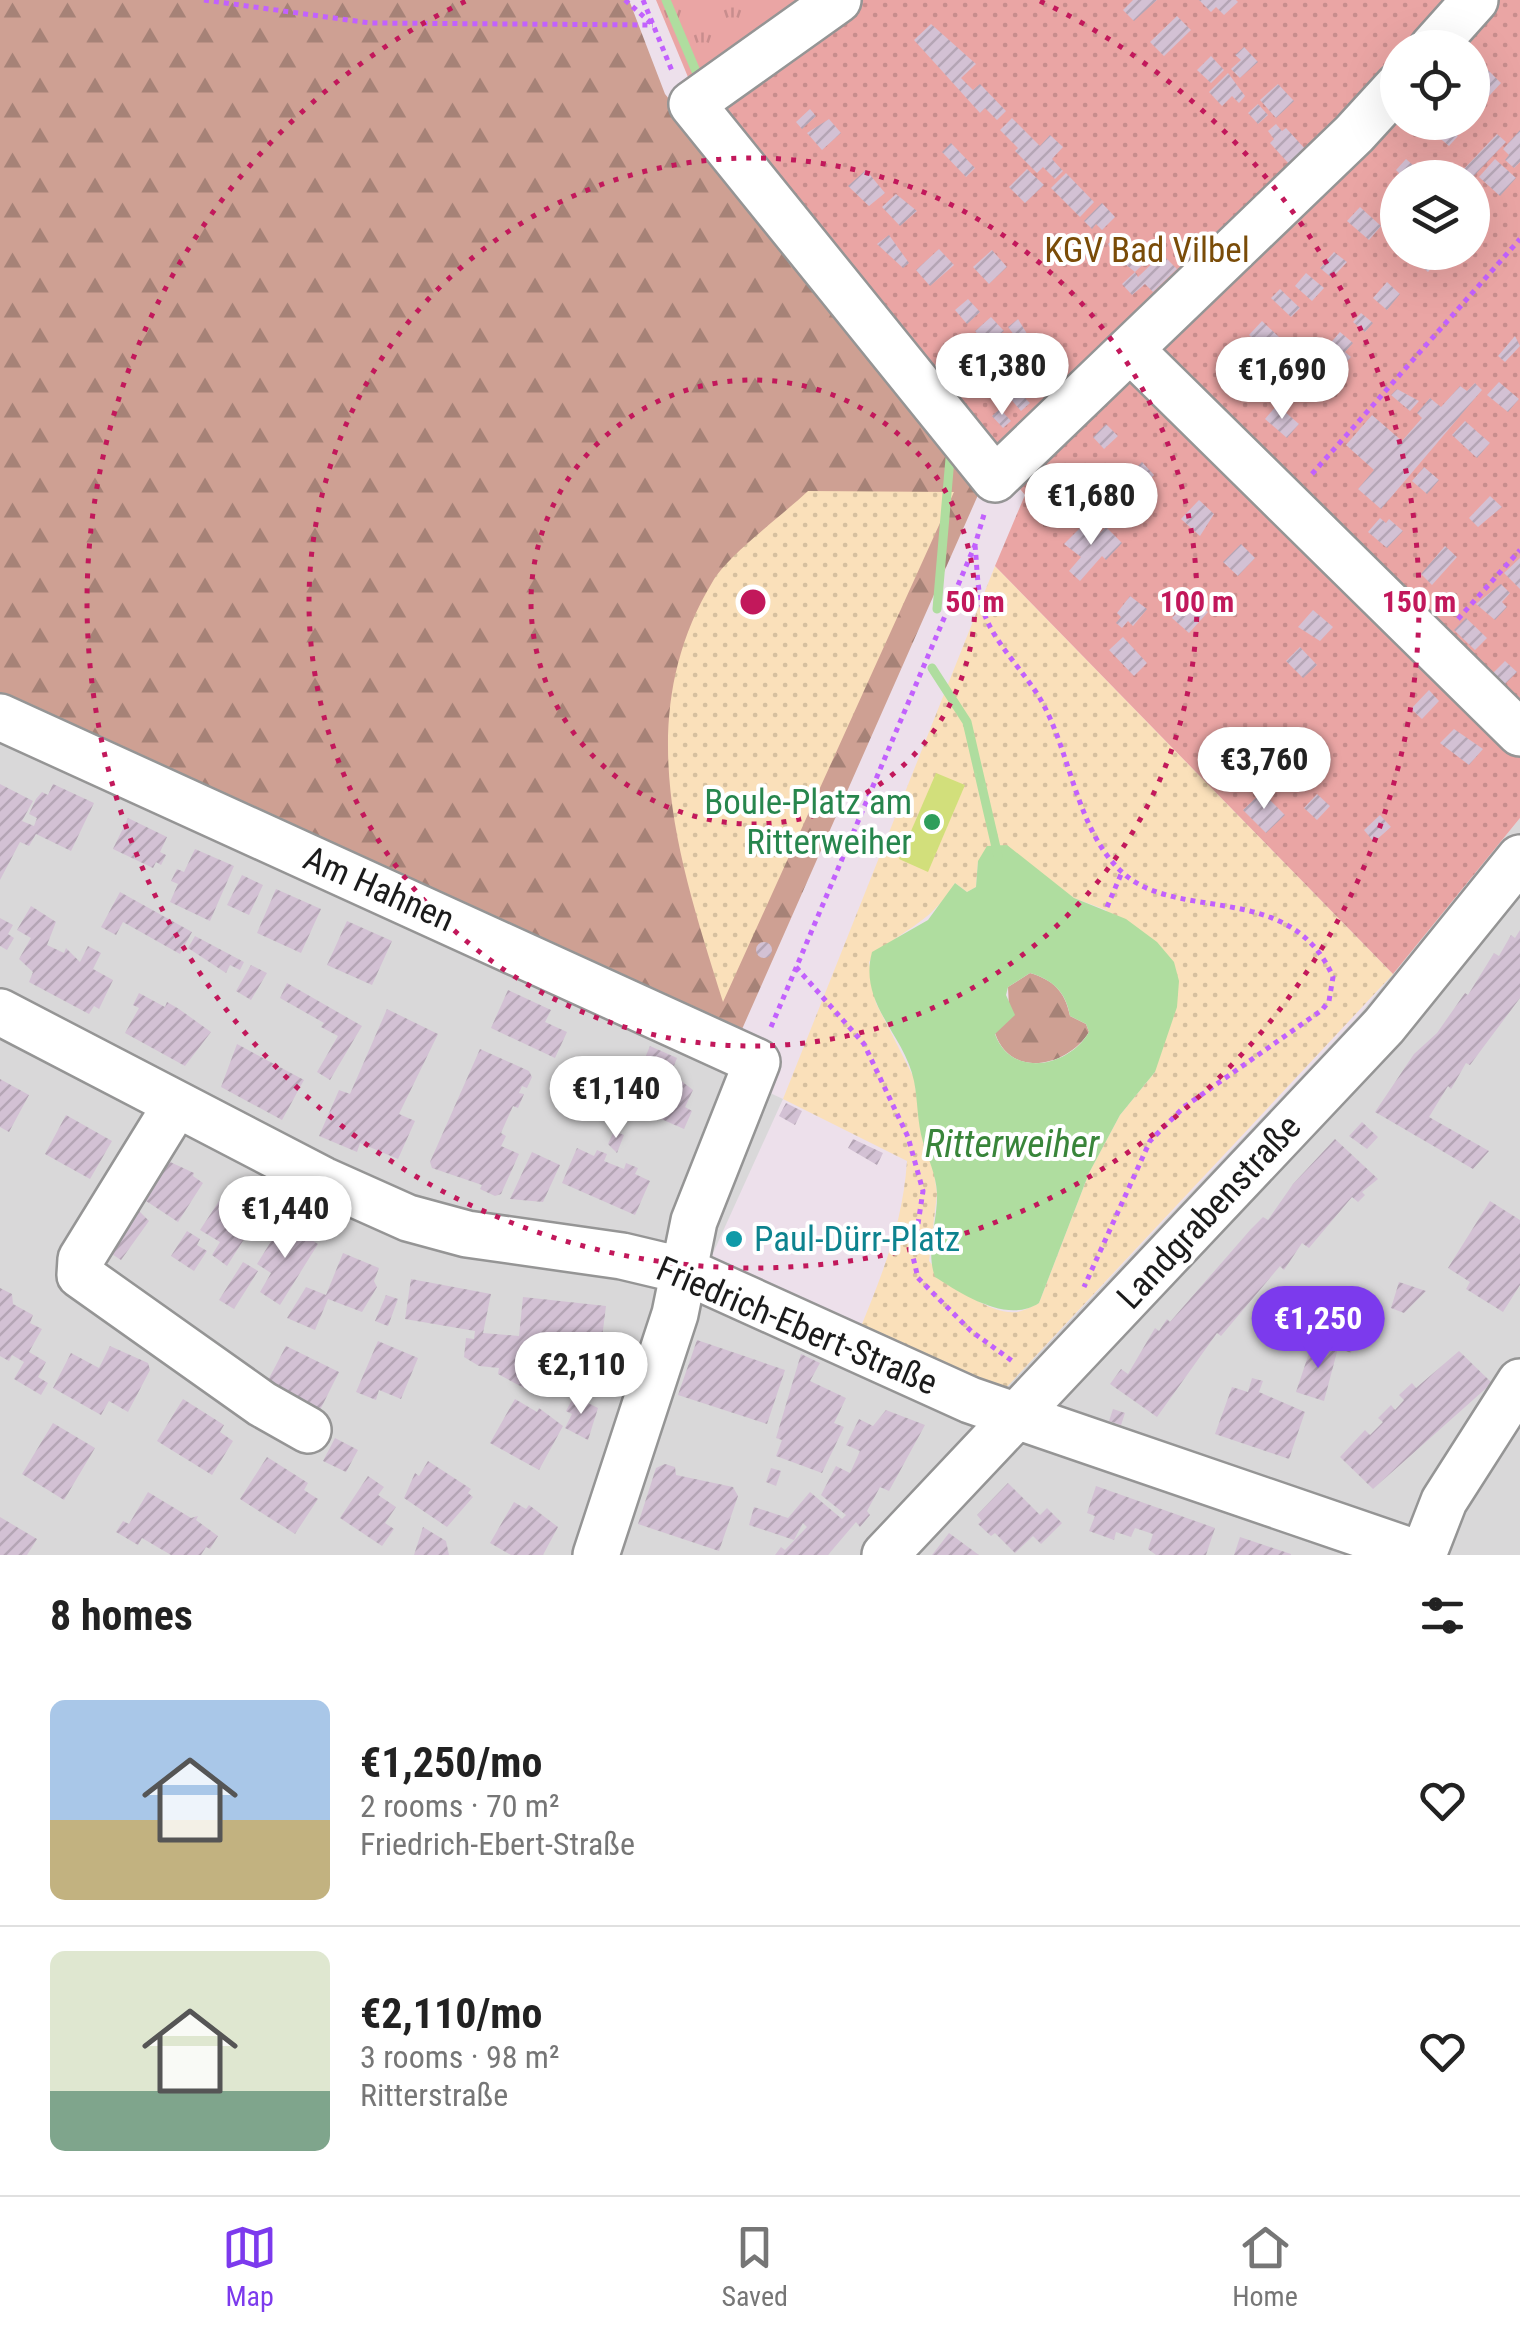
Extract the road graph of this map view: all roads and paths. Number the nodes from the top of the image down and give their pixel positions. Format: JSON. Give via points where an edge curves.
{"nodes":[{"id":1,"x":204,"y":0,"type":"edge"},
{"id":2,"x":626,"y":0,"type":"edge"},
{"id":3,"x":643,"y":0,"type":"edge"},
{"id":4,"x":838,"y":0,"type":"edge"},
{"id":5,"x":1475,"y":0,"type":"edge"},
{"id":6,"x":653,"y":25,"type":"junction"},
{"id":7,"x":1448,"y":30,"type":"edge"},
{"id":8,"x":692,"y":104,"type":"junction"},
{"id":9,"x":1380,"y":106,"type":"edge"},
{"id":10,"x":1520,"y":239,"type":"edge"},
{"id":11,"x":1132,"y":350,"type":"junction"},
{"id":12,"x":995,"y":479,"type":"junction"},
{"id":13,"x":1286,"y":502,"type":"junction"},
{"id":14,"x":975,"y":545,"type":"junction"},
{"id":15,"x":1520,"y":550,"type":"edge"},
{"id":16,"x":1434,"y":648,"type":"junction"},
{"id":17,"x":0,"y":717,"type":"edge"},
{"id":18,"x":1520,"y":733,"type":"edge"},
{"id":19,"x":1520,"y":858,"type":"edge"},
{"id":20,"x":1122,"y":872,"type":"junction"},
{"id":21,"x":1107,"y":907,"type":"dead end"},
{"id":22,"x":795,"y":966,"type":"junction"},
{"id":23,"x":0,"y":1012,"type":"edge"},
{"id":24,"x":757,"y":1062,"type":"junction"},
{"id":25,"x":176,"y":1105,"type":"junction"},
{"id":26,"x":686,"y":1271,"type":"junction"},
{"id":27,"x":1082,"y":1290,"type":"dead end"},
{"id":28,"x":1520,"y":1382,"type":"edge"},
{"id":29,"x":1030,"y":1402,"type":"junction"},
{"id":30,"x":308,"y":1430,"type":"dead end"},
{"id":31,"x":596,"y":1555,"type":"edge"},
{"id":32,"x":885,"y":1555,"type":"edge"},
{"id":33,"x":1422,"y":1555,"type":"edge"}],
"edges":[{"from":1,"to":6,"type":"path","via":[[370,23]]},
{"from":2,"to":6,"type":"path"},
{"from":3,"to":6,"type":"path"},
{"from":4,"to":8,"type":"street"},
{"from":5,"to":7,"type":"street"},
{"from":6,"to":8,"type":"path"},
{"from":8,"to":12,"type":"street"},
{"from":9,"to":11,"type":"street"},
{"from":10,"to":13,"type":"path"},
{"from":11,"to":12,"type":"street"},
{"from":11,"to":13,"type":"street"},
{"from":12,"to":14,"type":"path"},
{"from":13,"to":16,"type":"street"},
{"from":14,"to":20,"type":"path","via":[[982,609],[1042,702],[1090,821]]},
{"from":14,"to":22,"type":"path"},
{"from":15,"to":16,"type":"path"},
{"from":16,"to":18,"type":"street"},
{"from":17,"to":24,"type":"street","name":"Am Hahnen"},
{"from":19,"to":29,"type":"street","name":"Landgrabenstraße","via":[[1384,1026]]},
{"from":20,"to":21,"type":"path"},
{"from":20,"to":27,"type":"path","via":[[1160,892],[1267,916],[1321,955],[1333,988],[1322,1010],[1184,1106],[1150,1141]]},
{"from":22,"to":24,"type":"path"},
{"from":22,"to":29,"type":"path","via":[[864,1044],[908,1137],[923,1191],[913,1257],[918,1278]]},
{"from":23,"to":25,"type":"street","name":"Friedrich-Ebert-Straße"},
{"from":24,"to":26,"type":"street","via":[[694,1221]]},
{"from":25,"to":26,"type":"street","name":"Friedrich-Ebert-Straße","via":[[408,1218]]},
{"from":25,"to":30,"type":"street","via":[[78,1268],[256,1418]]},
{"from":26,"to":29,"type":"street","name":"Friedrich-Ebert-Straße","via":[[970,1400]]},
{"from":26,"to":31,"type":"street"},
{"from":28,"to":33,"type":"street","via":[[1444,1501]]},
{"from":29,"to":32,"type":"street","name":"Landgrabenstraße"},
{"from":29,"to":33,"type":"street","name":"Friedrich-Ebert-Straße"}]}
